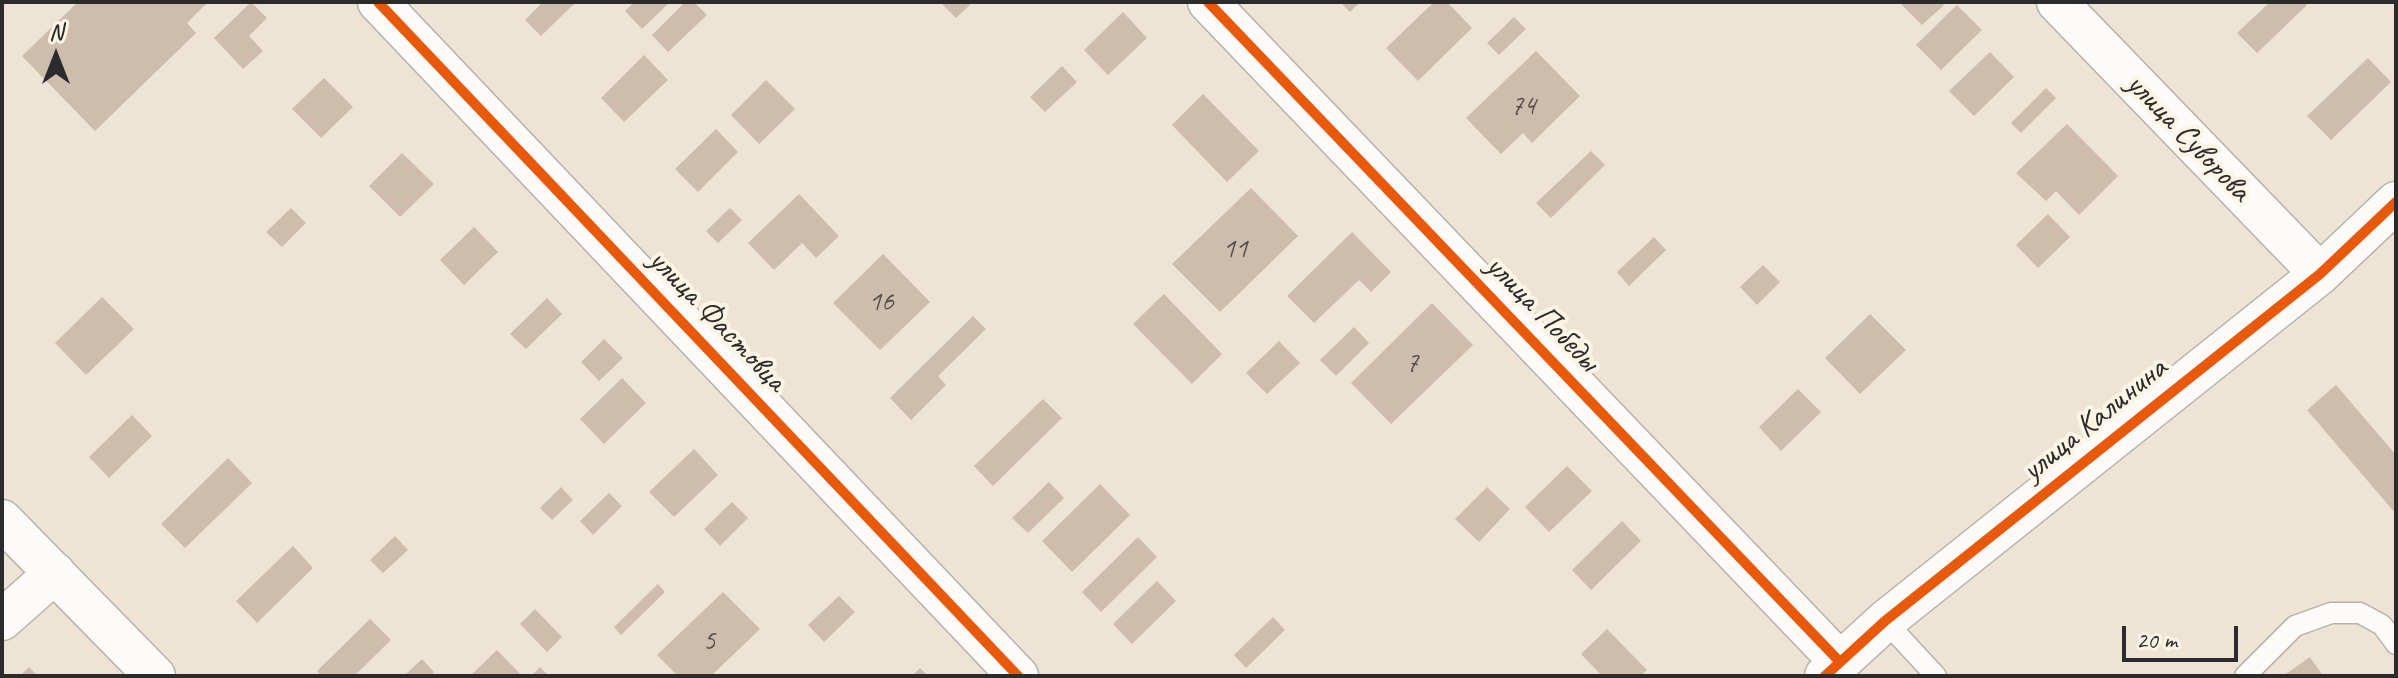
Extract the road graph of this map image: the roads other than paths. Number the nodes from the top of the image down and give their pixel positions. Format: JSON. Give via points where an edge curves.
{"nodes":[{"id":1,"x":378,"y":2,"type":"edge"},
{"id":2,"x":1208,"y":2,"type":"edge"},
{"id":3,"x":2057,"y":2,"type":"edge"},
{"id":4,"x":2396,"y":202,"type":"edge"},
{"id":5,"x":2320,"y":274,"type":"junction"},
{"id":6,"x":2,"y":520,"type":"edge"},
{"id":7,"x":55,"y":573,"type":"junction"},
{"id":8,"x":2,"y":620,"type":"edge"},
{"id":9,"x":1885,"y":621,"type":"junction"},
{"id":10,"x":2396,"y":644,"type":"edge"},
{"id":11,"x":1832,"y":669,"type":"edge"},
{"id":12,"x":155,"y":676,"type":"edge"},
{"id":13,"x":1018,"y":676,"type":"edge"},
{"id":14,"x":1936,"y":676,"type":"edge"},
{"id":15,"x":2245,"y":676,"type":"edge"}],
"edges":[{"from":1,"to":13,"type":"street","name":"улица Фастовца"},
{"from":2,"to":11,"type":"street","name":"улица Победы"},
{"from":3,"to":5,"type":"street","name":"улица Суворова"},
{"from":4,"to":5,"type":"street","name":"улица Калинина"},
{"from":5,"to":9,"type":"street","name":"улица Калинина"},
{"from":6,"to":7,"type":"street"},
{"from":7,"to":8,"type":"street"},
{"from":7,"to":12,"type":"street"},
{"from":9,"to":11,"type":"street","name":"улица Калинина"},
{"from":9,"to":14,"type":"lane"},
{"from":10,"to":15,"type":"lane","via":[[2382,625],[2360,613],[2331,613],[2295,626]]}]}
